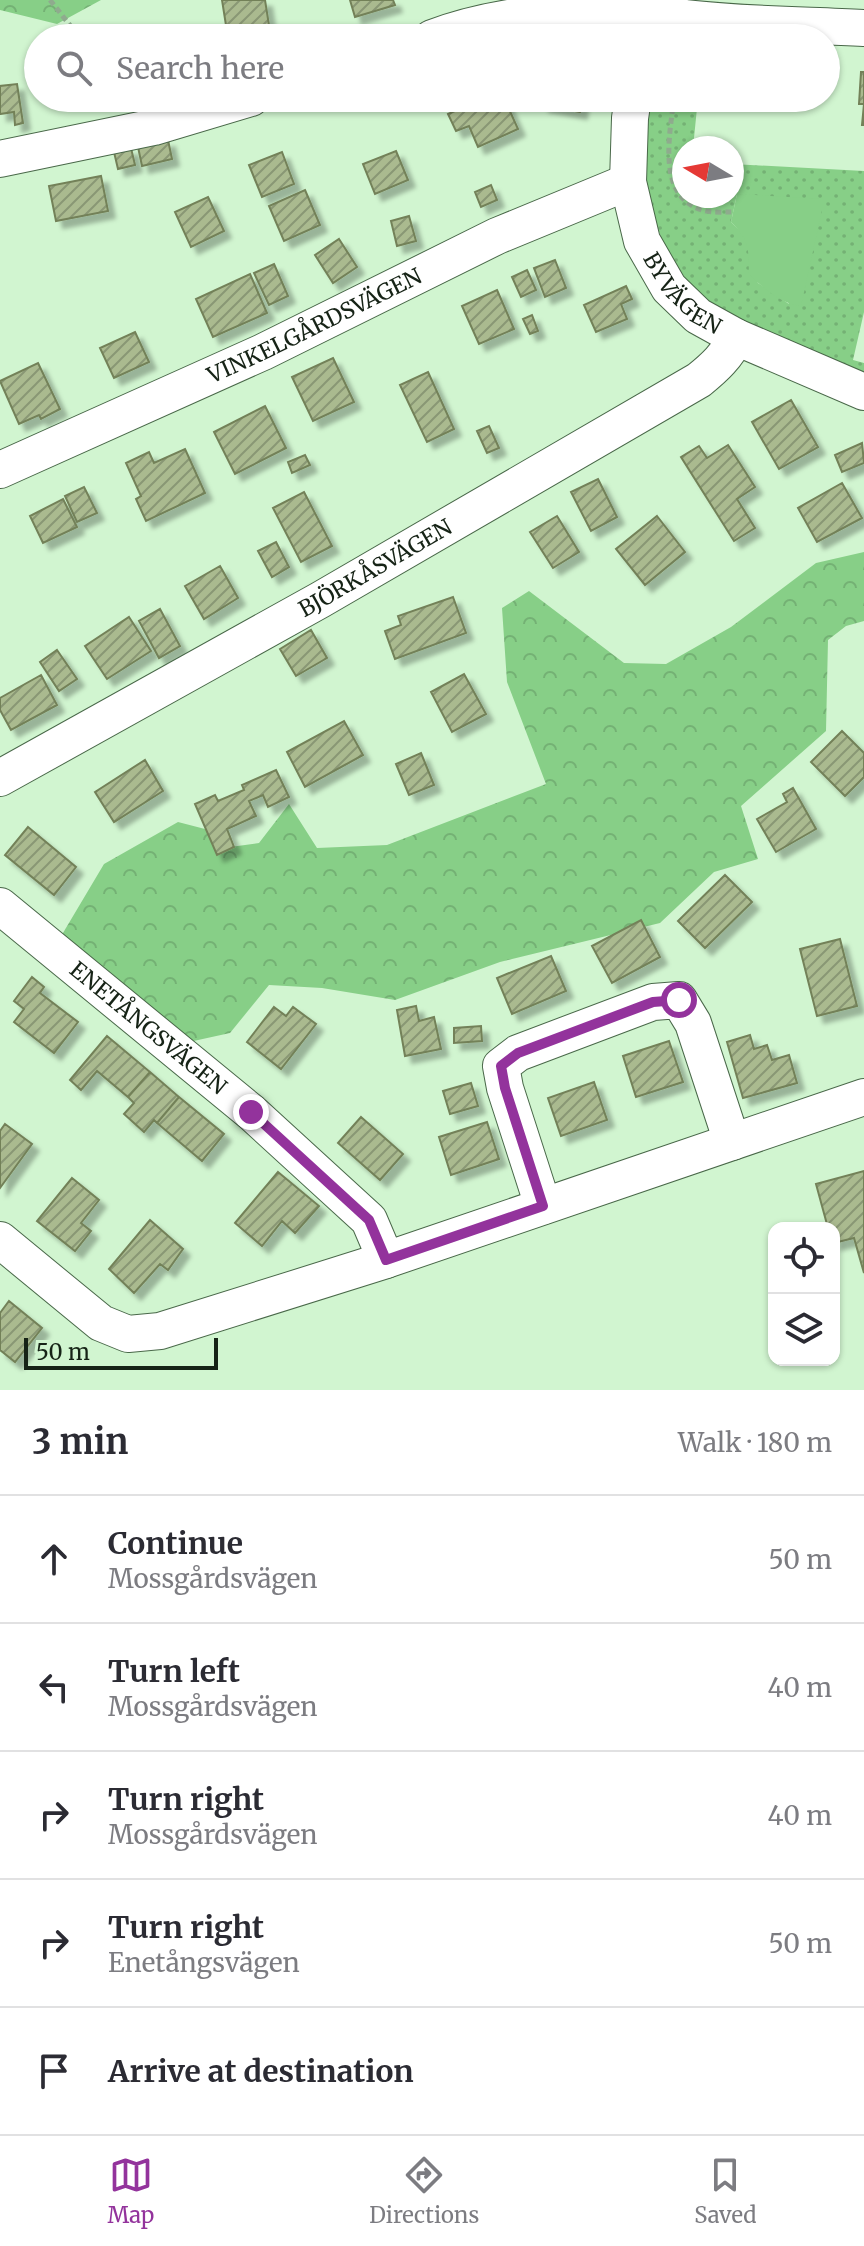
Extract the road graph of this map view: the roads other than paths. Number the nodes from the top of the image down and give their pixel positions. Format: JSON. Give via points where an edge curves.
{"nodes":[{"id":1,"x":646,"y":17,"type":"edge"},
{"id":2,"x":479,"y":24,"type":"edge"},
{"id":3,"x":792,"y":24,"type":"edge"},
{"id":4,"x":840,"y":27,"type":"edge"},
{"id":5,"x":864,"y":28,"type":"edge"},
{"id":6,"x":204,"y":112,"type":"edge"},
{"id":7,"x":631,"y":112,"type":"edge"},
{"id":8,"x":0,"y":159,"type":"edge"},
{"id":9,"x":628,"y":182,"type":"junction"},
{"id":10,"x":736,"y":337,"type":"junction"},
{"id":11,"x":864,"y":392,"type":"edge"},
{"id":12,"x":0,"y":470,"type":"edge"},
{"id":13,"x":0,"y":778,"type":"edge"},
{"id":14,"x":0,"y":906,"type":"edge"},
{"id":15,"x":864,"y":1097,"type":"edge"},
{"id":16,"x":732,"y":1142,"type":"junction"},
{"id":17,"x":543,"y":1206,"type":"junction"},
{"id":18,"x":0,"y":1240,"type":"edge"},
{"id":19,"x":386,"y":1260,"type":"junction"}],
"edges":[{"from":1,"to":2,"type":"street","via":[[589,11]]},
{"from":1,"to":3,"type":"street"},
{"from":4,"to":5,"type":"street"},
{"from":6,"to":8,"type":"street"},
{"from":7,"to":9,"type":"street","name":"BYVÄGEN"},
{"from":9,"to":10,"type":"street","name":"BYVÄGEN","via":[[642,241],[669,288],[698,316]]},
{"from":9,"to":12,"type":"street","name":"VINKELGÅRDSVÄGEN","via":[[497,236],[263,352]]},
{"from":10,"to":11,"type":"street","name":"BYVÄGEN"},
{"from":10,"to":13,"type":"street","name":"BJÖRKÅSVÄGEN","via":[[730,351],[699,380]]},
{"from":14,"to":19,"type":"street","name":"ENETÅNGSVÄGEN","via":[[251,1112],[369,1220]]},
{"from":15,"to":16,"type":"street"},
{"from":16,"to":17,"type":"street"},
{"from":16,"to":17,"type":"street","via":[[693,1023],[679,1000],[653,1002],[518,1053],[501,1066]]},
{"from":17,"to":19,"type":"street"},
{"from":18,"to":19,"type":"street","via":[[101,1323],[128,1334],[160,1331]]}]}
